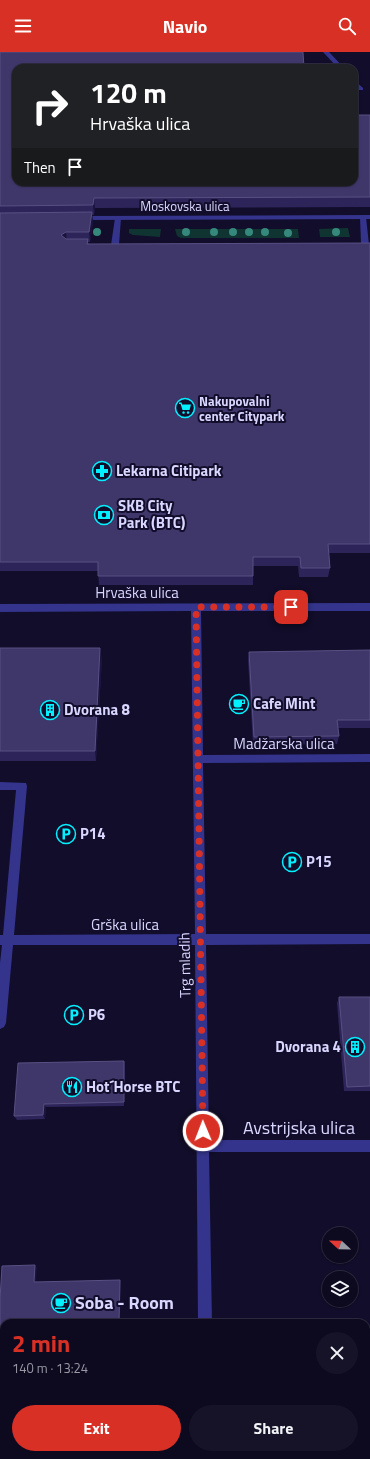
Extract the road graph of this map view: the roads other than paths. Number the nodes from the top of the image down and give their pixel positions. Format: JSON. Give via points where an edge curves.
{"nodes":[{"id":1,"x":326,"y":52,"type":"edge"},
{"id":2,"x":337,"y":64,"type":"edge"},
{"id":3,"x":358,"y":86,"type":"edge"},
{"id":4,"x":361,"y":89,"type":"dead end"},
{"id":5,"x":366,"y":217,"type":"edge"},
{"id":6,"x":72,"y":218,"type":"edge"},
{"id":7,"x":118,"y":218,"type":"junction"},
{"id":8,"x":107,"y":245,"type":"edge"},
{"id":9,"x":341,"y":245,"type":"edge"},
{"id":10,"x":370,"y":606,"type":"edge"},
{"id":11,"x":196,"y":607,"type":"junction"},
{"id":12,"x":0,"y":608,"type":"edge"},
{"id":13,"x":370,"y":758,"type":"edge"},
{"id":14,"x":198,"y":760,"type":"junction"},
{"id":15,"x":0,"y":786,"type":"edge"},
{"id":16,"x":370,"y":938,"type":"edge"},
{"id":17,"x":4,"y":940,"type":"edge"},
{"id":18,"x":200,"y":940,"type":"junction"},
{"id":19,"x":0,"y":1023,"type":"edge"},
{"id":20,"x":203,"y":1146,"type":"junction"},
{"id":21,"x":370,"y":1146,"type":"edge"},
{"id":22,"x":205,"y":1319,"type":"edge"}],
"edges":[{"from":1,"to":2,"type":"street"},
{"from":3,"to":4,"type":"street"},
{"from":5,"to":7,"type":"street","name":"Moskovska ulica"},
{"from":5,"to":9,"type":"street","via":[[365,245]]},
{"from":6,"to":7,"type":"street","name":"Moskovska ulica"},
{"from":7,"to":8,"type":"street","via":[[119,245]]},
{"from":10,"to":11,"type":"street","name":"Hrvaška ulica"},
{"from":11,"to":12,"type":"street","name":"Hrvaška ulica"},
{"from":11,"to":14,"type":"street","name":"Trg mladih"},
{"from":13,"to":14,"type":"street","name":"Madžarska ulica"},
{"from":14,"to":18,"type":"street","name":"Trg mladih"},
{"from":15,"to":17,"type":"street","via":[[22,786]]},
{"from":16,"to":18,"type":"street","name":"Grška ulica"},
{"from":17,"to":18,"type":"street","name":"Grška ulica"},
{"from":17,"to":19,"type":"street"},
{"from":18,"to":20,"type":"street","name":"Trg mladih"},
{"from":20,"to":21,"type":"street","name":"Avstrijska ulica"},
{"from":20,"to":22,"type":"street","name":"Trg mladih"}]}
